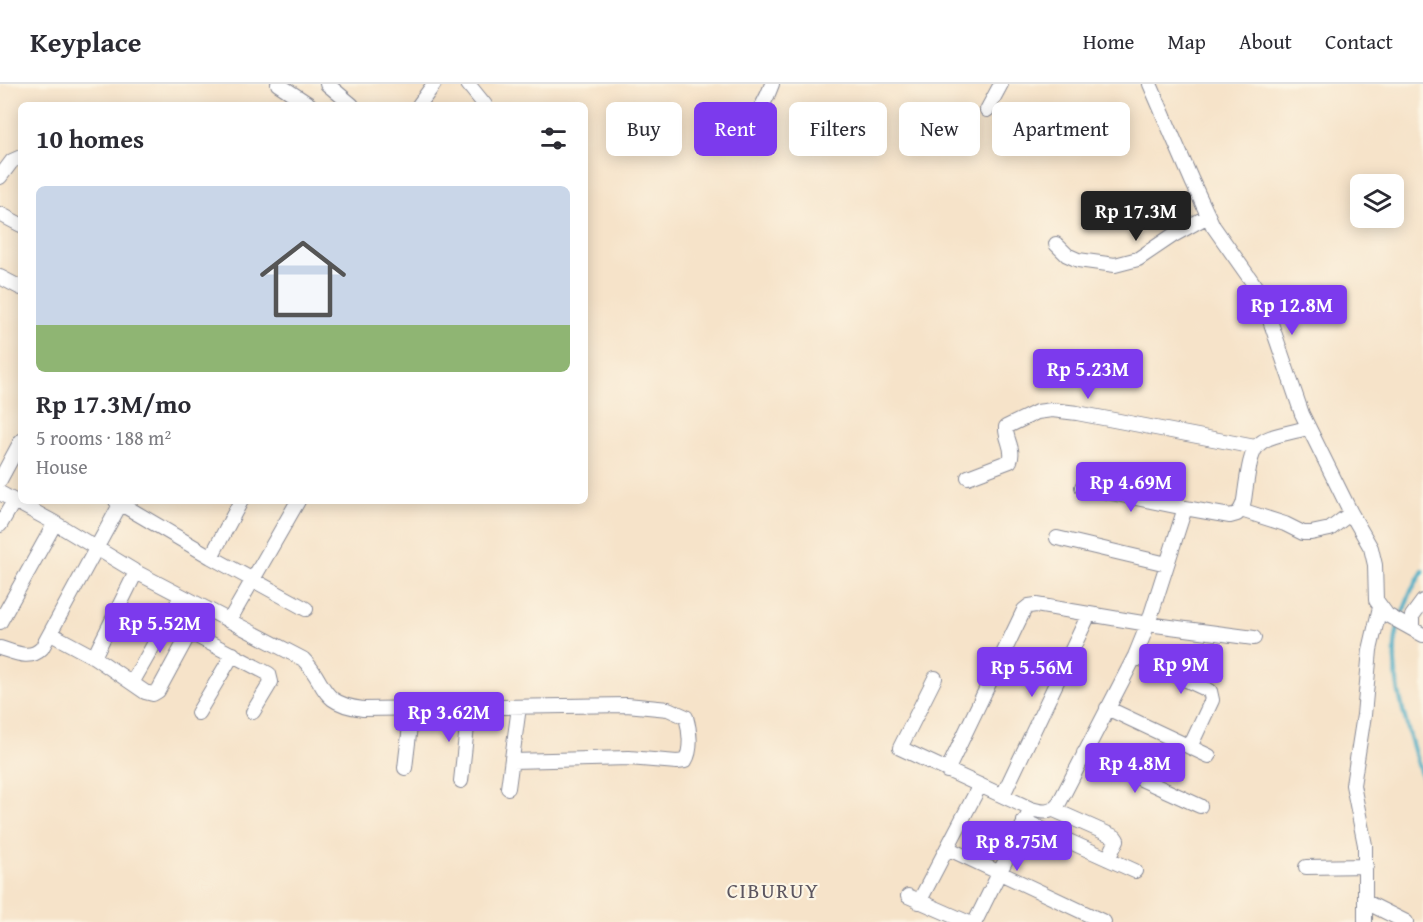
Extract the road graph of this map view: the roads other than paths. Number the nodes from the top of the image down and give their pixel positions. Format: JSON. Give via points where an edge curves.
{"nodes":[{"id":1,"x":278,"y":84,"type":"edge"},
{"id":2,"x":327,"y":84,"type":"edge"},
{"id":3,"x":468,"y":84,"type":"edge"},
{"id":4,"x":772,"y":84,"type":"edge"},
{"id":5,"x":1001,"y":84,"type":"edge"},
{"id":6,"x":1150,"y":84,"type":"edge"},
{"id":7,"x":428,"y":86,"type":"edge"},
{"id":8,"x":305,"y":102,"type":"edge"},
{"id":9,"x":348,"y":102,"type":"edge"},
{"id":10,"x":420,"y":102,"type":"edge"},
{"id":11,"x":483,"y":102,"type":"edge"},
{"id":12,"x":763,"y":102,"type":"edge"},
{"id":13,"x":987,"y":110,"type":"dead end"},
{"id":14,"x":18,"y":158,"type":"edge"},
{"id":15,"x":0,"y":177,"type":"edge"},
{"id":16,"x":0,"y":214,"type":"edge"},
{"id":17,"x":1208,"y":216,"type":"junction"},
{"id":18,"x":18,"y":223,"type":"edge"},
{"id":19,"x":1056,"y":244,"type":"dead end"},
{"id":20,"x":0,"y":277,"type":"edge"},
{"id":21,"x":18,"y":286,"type":"edge"},
{"id":22,"x":1308,"y":428,"type":"junction"},
{"id":23,"x":1255,"y":447,"type":"junction"},
{"id":24,"x":18,"y":448,"type":"edge"},
{"id":25,"x":968,"y":477,"type":"dead end"},
{"id":26,"x":0,"y":480,"type":"edge"},
{"id":27,"x":1082,"y":487,"type":"dead end"},
{"id":28,"x":0,"y":493,"type":"edge"},
{"id":29,"x":14,"y":501,"type":"junction"},
{"id":30,"x":18,"y":503,"type":"edge"},
{"id":31,"x":20,"y":504,"type":"edge"},
{"id":32,"x":118,"y":504,"type":"edge"},
{"id":33,"x":122,"y":504,"type":"edge"},
{"id":34,"x":239,"y":504,"type":"edge"},
{"id":35,"x":296,"y":504,"type":"edge"},
{"id":36,"x":1185,"y":508,"type":"junction"},
{"id":37,"x":1241,"y":510,"type":"junction"},
{"id":38,"x":1351,"y":513,"type":"junction"},
{"id":39,"x":55,"y":523,"type":"junction"},
{"id":40,"x":0,"y":525,"type":"edge"},
{"id":41,"x":1057,"y":538,"type":"dead end"},
{"id":42,"x":97,"y":549,"type":"junction"},
{"id":43,"x":211,"y":557,"type":"junction"},
{"id":44,"x":1167,"y":564,"type":"junction"},
{"id":45,"x":136,"y":572,"type":"junction"},
{"id":46,"x":253,"y":579,"type":"junction"},
{"id":47,"x":181,"y":597,"type":"junction"},
{"id":48,"x":1423,"y":601,"type":"edge"},
{"id":49,"x":306,"y":609,"type":"dead end"},
{"id":50,"x":1384,"y":611,"type":"junction"},
{"id":51,"x":1089,"y":614,"type":"junction"},
{"id":52,"x":168,"y":621,"type":"junction"},
{"id":53,"x":229,"y":621,"type":"junction"},
{"id":54,"x":0,"y":622,"type":"edge"},
{"id":55,"x":1148,"y":624,"type":"junction"},
{"id":56,"x":1415,"y":630,"type":"edge"},
{"id":57,"x":190,"y":632,"type":"junction"},
{"id":58,"x":51,"y":634,"type":"junction"},
{"id":59,"x":1254,"y":639,"type":"dead end"},
{"id":60,"x":0,"y":648,"type":"edge"},
{"id":61,"x":233,"y":654,"type":"junction"},
{"id":62,"x":1135,"y":656,"type":"junction"},
{"id":63,"x":94,"y":657,"type":"junction"},
{"id":64,"x":935,"y":678,"type":"dead end"},
{"id":65,"x":132,"y":682,"type":"junction"},
{"id":66,"x":519,"y":707,"type":"junction"},
{"id":67,"x":1107,"y":708,"type":"junction"},
{"id":68,"x":412,"y":709,"type":"junction"},
{"id":69,"x":469,"y":709,"type":"junction"},
{"id":70,"x":198,"y":712,"type":"dead end"},
{"id":71,"x":253,"y":712,"type":"dead end"},
{"id":72,"x":1190,"y":747,"type":"junction"},
{"id":73,"x":1084,"y":753,"type":"junction"},
{"id":74,"x":1209,"y":756,"type":"dead end"},
{"id":75,"x":512,"y":761,"type":"junction"},
{"id":76,"x":405,"y":768,"type":"dead end"},
{"id":77,"x":947,"y":771,"type":"junction"},
{"id":78,"x":461,"y":781,"type":"dead end"},
{"id":79,"x":980,"y":785,"type":"junction"},
{"id":80,"x":508,"y":788,"type":"dead end"},
{"id":81,"x":1003,"y":795,"type":"junction"},
{"id":82,"x":1200,"y":806,"type":"dead end"},
{"id":83,"x":1054,"y":810,"type":"junction"},
{"id":84,"x":1028,"y":815,"type":"junction"},
{"id":85,"x":947,"y":848,"type":"junction"},
{"id":86,"x":1108,"y":859,"type":"junction"},
{"id":87,"x":1366,"y":866,"type":"junction"},
{"id":88,"x":1306,"y":867,"type":"dead end"},
{"id":89,"x":1135,"y":871,"type":"dead end"},
{"id":90,"x":999,"y":873,"type":"junction"},
{"id":91,"x":1366,"y":902,"type":"junction"},
{"id":92,"x":1076,"y":909,"type":"junction"},
{"id":93,"x":967,"y":922,"type":"edge"},
{"id":94,"x":975,"y":922,"type":"edge"},
{"id":95,"x":1070,"y":922,"type":"edge"},
{"id":96,"x":1104,"y":922,"type":"edge"},
{"id":97,"x":1365,"y":922,"type":"edge"},
{"id":98,"x":1406,"y":922,"type":"edge"}],
"edges":[{"from":1,"to":8,"type":"street"},
{"from":2,"to":9,"type":"street"},
{"from":3,"to":11,"type":"street"},
{"from":4,"to":12,"type":"street"},
{"from":5,"to":13,"type":"street"},
{"from":6,"to":17,"type":"street"},
{"from":7,"to":10,"type":"street"},
{"from":14,"to":15,"type":"street"},
{"from":16,"to":18,"type":"street"},
{"from":17,"to":19,"type":"street","via":[[1138,259],[1114,265],[1078,260]]},
{"from":17,"to":22,"type":"street","via":[[1262,297]]},
{"from":20,"to":21,"type":"street"},
{"from":22,"to":23,"type":"street","via":[[1269,438]]},
{"from":22,"to":38,"type":"street"},
{"from":23,"to":25,"type":"street","via":[[1044,410],[1006,427],[1010,461]]},
{"from":23,"to":37,"type":"street"},
{"from":24,"to":26,"type":"street"},
{"from":27,"to":36,"type":"street"},
{"from":28,"to":29,"type":"street"},
{"from":29,"to":30,"type":"street"},
{"from":29,"to":40,"type":"street"},
{"from":31,"to":39,"type":"street"},
{"from":32,"to":42,"type":"street"},
{"from":33,"to":43,"type":"street"},
{"from":34,"to":43,"type":"street"},
{"from":35,"to":46,"type":"street"},
{"from":36,"to":37,"type":"street","via":[[1230,516]]},
{"from":36,"to":44,"type":"street"},
{"from":37,"to":38,"type":"street","via":[[1303,533],[1330,529]]},
{"from":38,"to":50,"type":"street","via":[[1371,548],[1375,592]]},
{"from":39,"to":42,"type":"street"},
{"from":39,"to":54,"type":"street"},
{"from":41,"to":44,"type":"street"},
{"from":42,"to":45,"type":"street"},
{"from":42,"to":58,"type":"street"},
{"from":43,"to":46,"type":"street"},
{"from":44,"to":55,"type":"street"},
{"from":45,"to":47,"type":"street"},
{"from":45,"to":63,"type":"street"},
{"from":46,"to":49,"type":"street"},
{"from":46,"to":53,"type":"street"},
{"from":47,"to":52,"type":"street"},
{"from":47,"to":53,"type":"street"},
{"from":48,"to":56,"type":"street","via":[[1412,616]]},
{"from":50,"to":56,"type":"street"},
{"from":50,"to":87,"type":"street","via":[[1370,651],[1353,785]]},
{"from":51,"to":55,"type":"street"},
{"from":51,"to":77,"type":"street","via":[[1036,604],[1024,610]]},
{"from":51,"to":81,"type":"street"},
{"from":52,"to":57,"type":"street"},
{"from":52,"to":65,"type":"street"},
{"from":53,"to":68,"type":"street","via":[[303,659],[326,694],[341,704],[363,709]]},
{"from":55,"to":59,"type":"street"},
{"from":55,"to":62,"type":"street"},
{"from":57,"to":61,"type":"street"},
{"from":57,"to":65,"type":"street","via":[[156,694]]},
{"from":58,"to":60,"type":"street","via":[[33,654]]},
{"from":58,"to":63,"type":"street"},
{"from":61,"to":70,"type":"street"},
{"from":61,"to":71,"type":"street","via":[[272,679]]},
{"from":62,"to":67,"type":"street"},
{"from":62,"to":72,"type":"street","via":[[1210,691],[1212,700]]},
{"from":63,"to":65,"type":"street"},
{"from":64,"to":77,"type":"street","via":[[900,746]]},
{"from":66,"to":69,"type":"street"},
{"from":66,"to":75,"type":"street"},
{"from":66,"to":75,"type":"street","via":[[627,705],[668,709],[687,717],[689,754],[685,761],[677,762],[629,758]]},
{"from":67,"to":72,"type":"street"},
{"from":67,"to":73,"type":"street"},
{"from":68,"to":69,"type":"street"},
{"from":68,"to":76,"type":"street"},
{"from":69,"to":78,"type":"street"},
{"from":72,"to":74,"type":"street"},
{"from":73,"to":82,"type":"street"},
{"from":73,"to":83,"type":"street"},
{"from":75,"to":80,"type":"street"},
{"from":77,"to":79,"type":"street"},
{"from":79,"to":81,"type":"street"},
{"from":79,"to":85,"type":"street"},
{"from":81,"to":84,"type":"street"},
{"from":83,"to":84,"type":"street"},
{"from":83,"to":86,"type":"street","via":[[1115,837]]},
{"from":84,"to":86,"type":"street"},
{"from":84,"to":90,"type":"street"},
{"from":85,"to":90,"type":"street"},
{"from":85,"to":93,"type":"street","via":[[913,899]]},
{"from":86,"to":89,"type":"street"},
{"from":87,"to":88,"type":"street"},
{"from":87,"to":91,"type":"street"},
{"from":90,"to":92,"type":"street"},
{"from":90,"to":94,"type":"street"},
{"from":91,"to":97,"type":"street"},
{"from":91,"to":98,"type":"street"},
{"from":92,"to":95,"type":"street"},
{"from":92,"to":96,"type":"street"}]}
